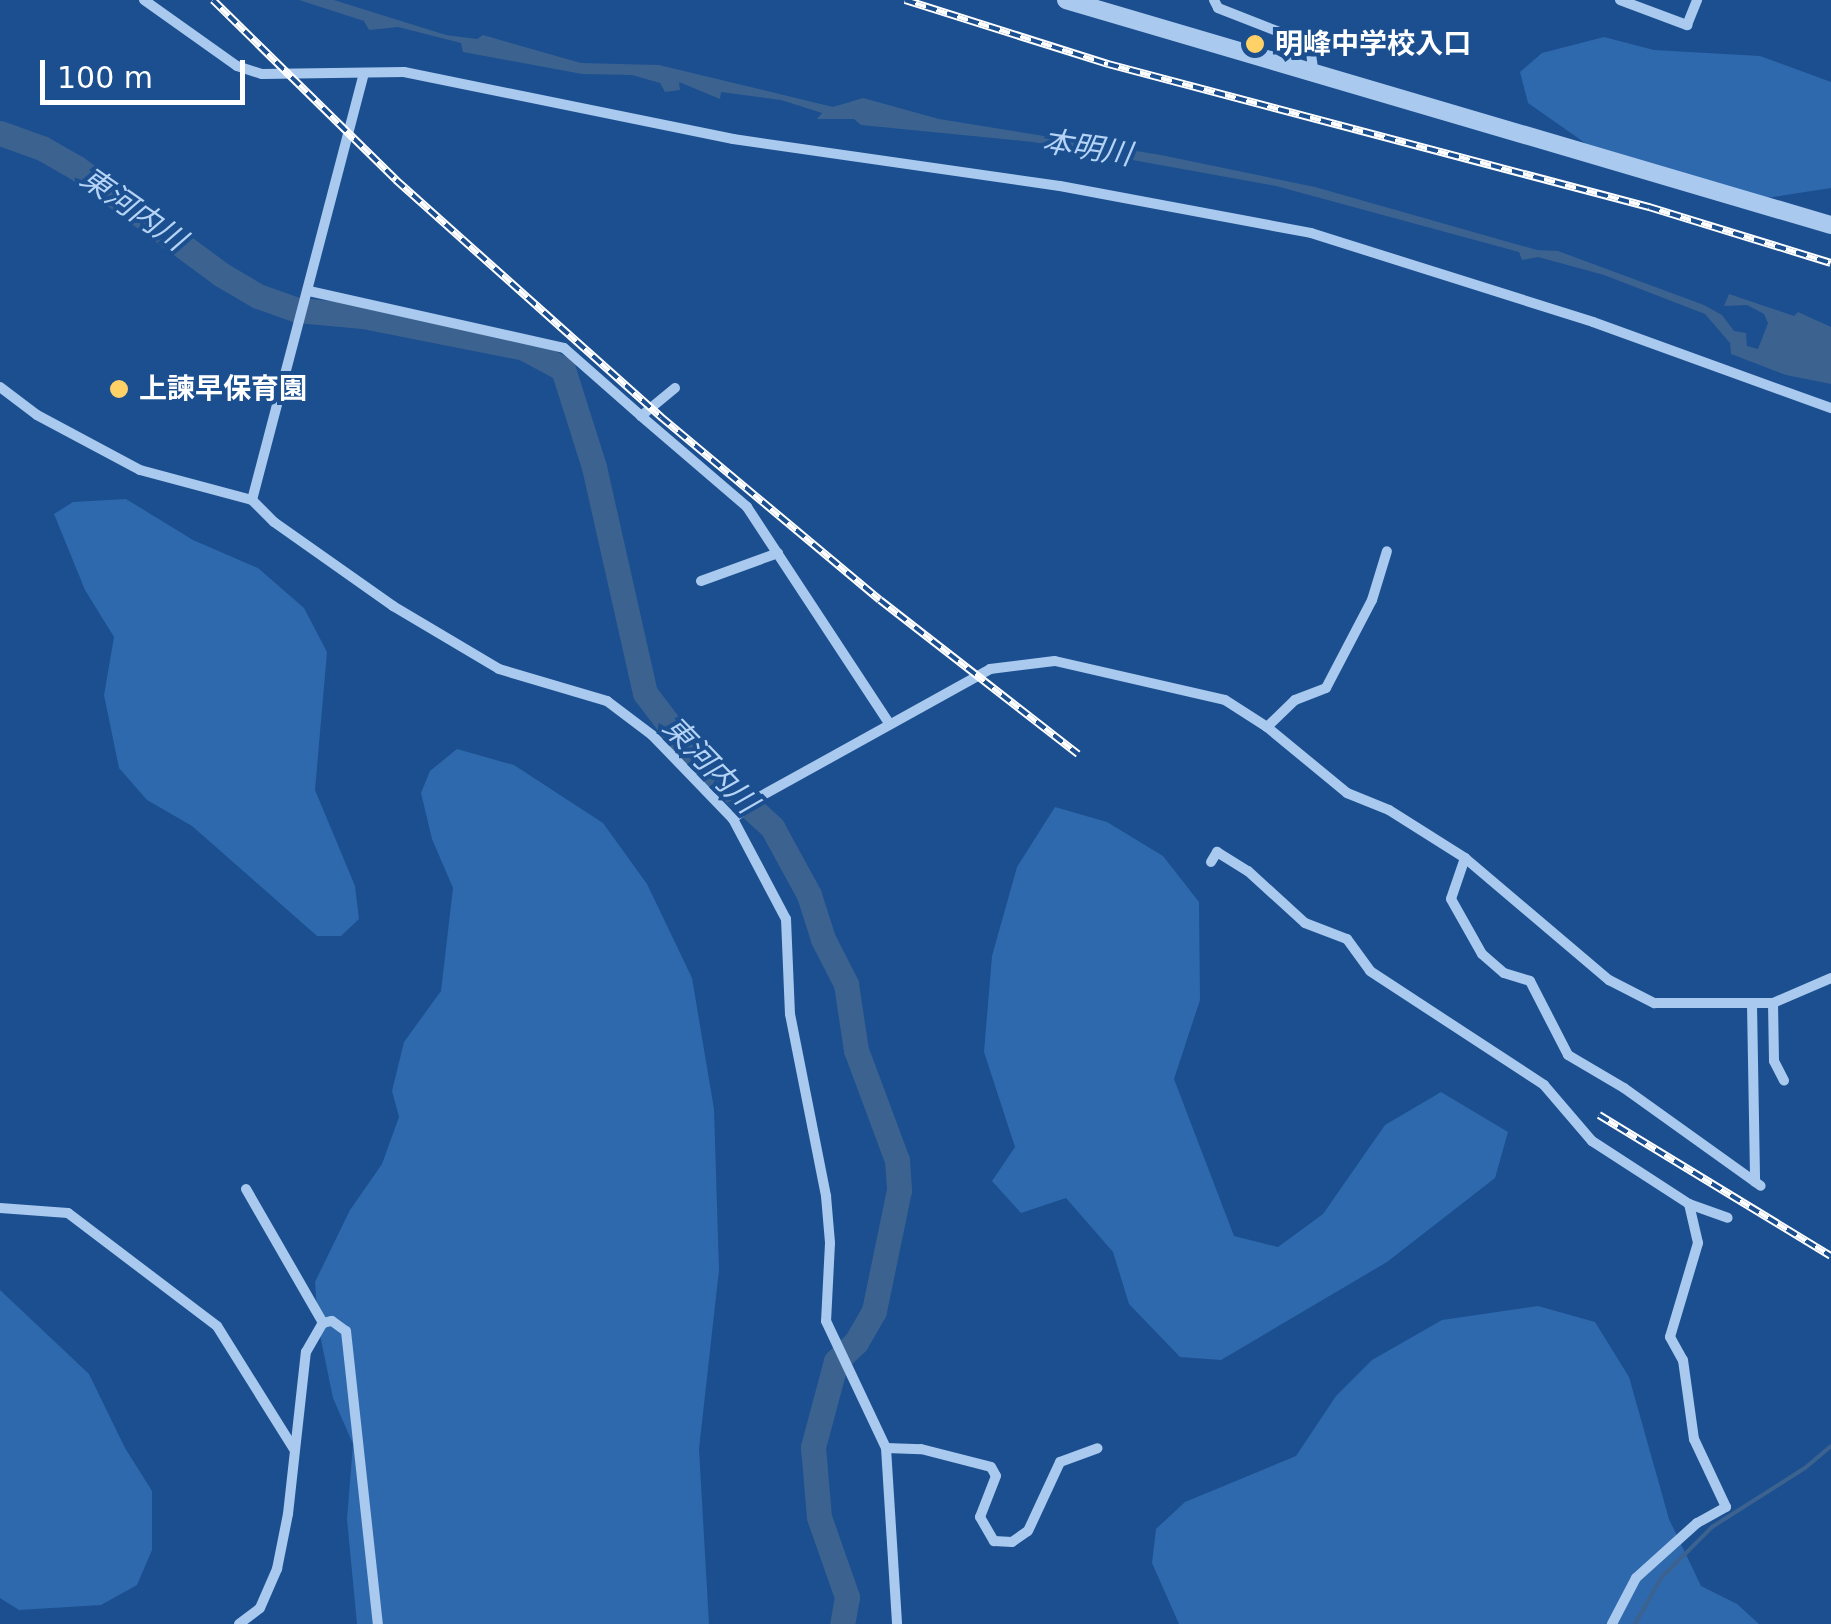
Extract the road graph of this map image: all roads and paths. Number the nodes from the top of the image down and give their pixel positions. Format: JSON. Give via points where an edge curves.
{"nodes":[{"id":1,"x":144,"y":0,"type":"edge"},
{"id":2,"x":1066,"y":0,"type":"edge"},
{"id":3,"x":1214,"y":0,"type":"edge"},
{"id":4,"x":1620,"y":0,"type":"edge"},
{"id":5,"x":1697,"y":0,"type":"edge"},
{"id":6,"x":1312,"y":71,"type":"junction"},
{"id":7,"x":363,"y":76,"type":"junction"},
{"id":8,"x":1831,"y":225,"type":"edge"},
{"id":9,"x":308,"y":298,"type":"junction"},
{"id":10,"x":0,"y":387,"type":"edge"},
{"id":11,"x":675,"y":388,"type":"dead end"},
{"id":12,"x":1831,"y":408,"type":"edge"},
{"id":13,"x":641,"y":416,"type":"junction"},
{"id":14,"x":252,"y":500,"type":"junction"},
{"id":15,"x":1387,"y":550,"type":"dead end"},
{"id":16,"x":778,"y":553,"type":"junction"},
{"id":17,"x":701,"y":581,"type":"dead end"},
{"id":18,"x":888,"y":722,"type":"junction"},
{"id":19,"x":1267,"y":727,"type":"junction"},
{"id":20,"x":734,"y":818,"type":"junction"},
{"id":21,"x":1465,"y":858,"type":"junction"},
{"id":22,"x":1211,"y":862,"type":"dead end"},
{"id":23,"x":1831,"y":978,"type":"edge"},
{"id":24,"x":1773,"y":1003,"type":"junction"},
{"id":25,"x":1752,"y":1004,"type":"junction"},
{"id":26,"x":1784,"y":1081,"type":"dead end"},
{"id":27,"x":246,"y":1189,"type":"dead end"},
{"id":28,"x":1689,"y":1204,"type":"junction"},
{"id":29,"x":0,"y":1208,"type":"edge"},
{"id":30,"x":1728,"y":1218,"type":"dead end"},
{"id":31,"x":323,"y":1324,"type":"junction"},
{"id":32,"x":294,"y":1448,"type":"junction"},
{"id":33,"x":886,"y":1448,"type":"junction"},
{"id":34,"x":1098,"y":1448,"type":"dead end"},
{"id":35,"x":239,"y":1624,"type":"edge"},
{"id":36,"x":378,"y":1624,"type":"edge"},
{"id":37,"x":897,"y":1624,"type":"edge"},
{"id":38,"x":1612,"y":1624,"type":"edge"}],
"edges":[{"from":1,"to":7,"type":"street","via":[[238,66],[262,74]]},
{"from":2,"to":6,"type":"street"},
{"from":3,"to":6,"type":"street","via":[[1218,8],[1295,38],[1311,51]]},
{"from":4,"to":5,"type":"street","via":[[1687,25]]},
{"from":6,"to":8,"type":"street"},
{"from":7,"to":9,"type":"street"},
{"from":7,"to":12,"type":"street","via":[[404,72],[734,139],[1060,186],[1311,233],[1593,322]]},
{"from":9,"to":13,"type":"street","via":[[564,348]]},
{"from":9,"to":14,"type":"street"},
{"from":10,"to":14,"type":"street","via":[[140,470]]},
{"from":11,"to":13,"type":"street"},
{"from":13,"to":16,"type":"street","via":[[747,507]]},
{"from":14,"to":20,"type":"street","via":[[393,606],[484,660],[607,701],[652,735]]},
{"from":15,"to":19,"type":"street","via":[[1372,600],[1326,688],[1295,700]]},
{"from":16,"to":17,"type":"street"},
{"from":16,"to":18,"type":"street"},
{"from":18,"to":19,"type":"street","via":[[990,669],[1055,661],[1224,700]]},
{"from":18,"to":20,"type":"street"},
{"from":19,"to":21,"type":"street","via":[[1347,793],[1389,810]]},
{"from":20,"to":33,"type":"street","via":[[786,919],[790,1014],[826,1196],[826,1322]]},
{"from":21,"to":25,"type":"street","via":[[1575,954],[1634,994],[1654,1003]]},
{"from":21,"to":25,"type":"street","via":[[1451,899],[1482,954],[1504,973],[1530,981],[1568,1054],[1758,1184]]},
{"from":22,"to":28,"type":"street","via":[[1217,852],[1305,923],[1348,940],[1370,971],[1544,1085],[1592,1142]]},
{"from":23,"to":24,"type":"street"},
{"from":24,"to":25,"type":"street"},
{"from":24,"to":26,"type":"street","via":[[1774,1061]]},
{"from":27,"to":31,"type":"street"},
{"from":28,"to":30,"type":"street"},
{"from":28,"to":38,"type":"street","via":[[1698,1243],[1670,1337],[1683,1360],[1694,1439],[1726,1507],[1697,1523],[1636,1578]]},
{"from":29,"to":32,"type":"street","via":[[68,1212],[217,1326]]},
{"from":31,"to":32,"type":"street","via":[[306,1352]]},
{"from":31,"to":36,"type":"street","via":[[332,1320],[346,1331]]},
{"from":32,"to":35,"type":"street","via":[[271,1590]]},
{"from":33,"to":34,"type":"street","via":[[921,1449],[991,1468],[996,1476],[980,1517],[994,1541],[1012,1542],[1028,1531],[1060,1462]]},
{"from":33,"to":37,"type":"street"}]}
